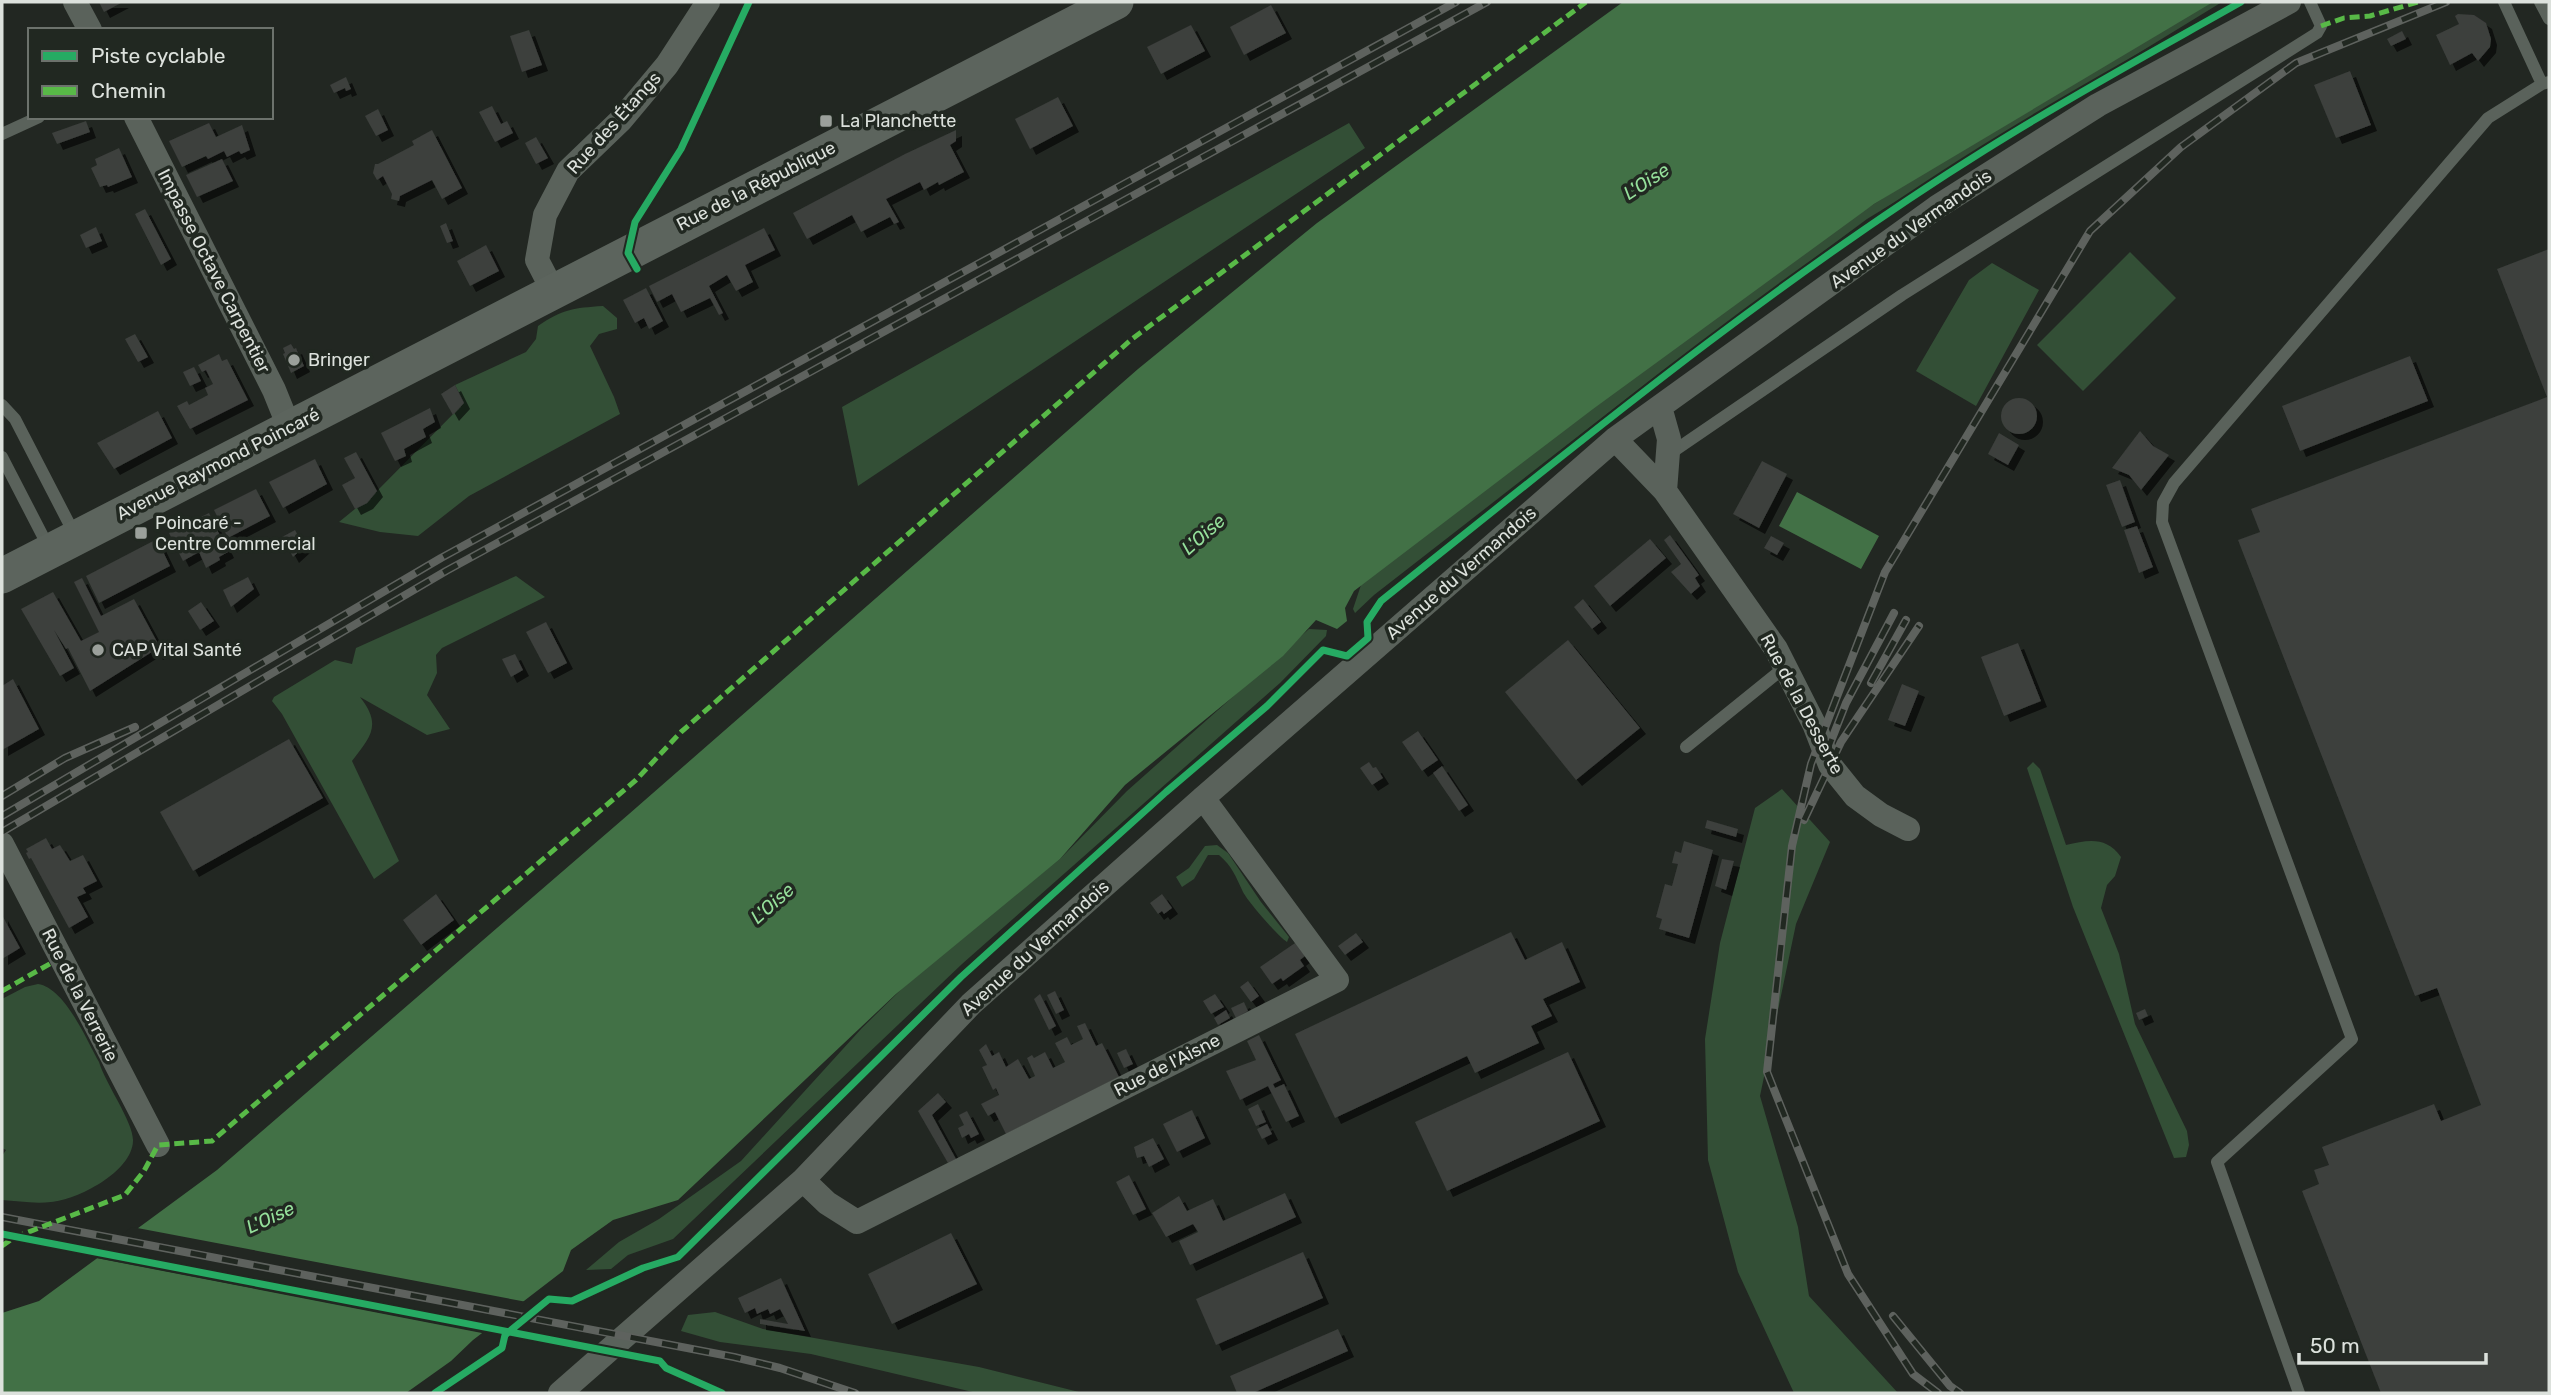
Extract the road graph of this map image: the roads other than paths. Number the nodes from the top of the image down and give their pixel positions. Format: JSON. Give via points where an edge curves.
{"nodes":[{"id":1,"x":75,"y":2,"type":"edge"},
{"id":2,"x":708,"y":2,"type":"edge"},
{"id":3,"x":1116,"y":2,"type":"edge"},
{"id":4,"x":2289,"y":2,"type":"edge"},
{"id":5,"x":2310,"y":2,"type":"edge"},
{"id":6,"x":2504,"y":2,"type":"edge"},
{"id":7,"x":2540,"y":2,"type":"edge"},
{"id":8,"x":2549,"y":19,"type":"edge"},
{"id":9,"x":89,"y":28,"type":"edge"},
{"id":10,"x":2546,"y":83,"type":"edge"},
{"id":11,"x":35,"y":119,"type":"edge"},
{"id":12,"x":137,"y":119,"type":"edge"},
{"id":13,"x":2,"y":134,"type":"edge"},
{"id":14,"x":553,"y":291,"type":"junction"},
{"id":15,"x":434,"y":352,"type":"joint"},
{"id":16,"x":2,"y":405,"type":"edge"},
{"id":17,"x":1660,"y":407,"type":"junction"},
{"id":18,"x":289,"y":427,"type":"junction"},
{"id":19,"x":1615,"y":439,"type":"junction"},
{"id":20,"x":1668,"y":455,"type":"junction"},
{"id":21,"x":2,"y":457,"type":"edge"},
{"id":22,"x":1665,"y":491,"type":"junction"},
{"id":23,"x":63,"y":544,"type":"junction"},
{"id":24,"x":2,"y":576,"type":"edge"},
{"id":25,"x":1785,"y":667,"type":"junction"},
{"id":26,"x":1686,"y":747,"type":"dead end"},
{"id":27,"x":1203,"y":799,"type":"junction"},
{"id":28,"x":1908,"y":829,"type":"dead end"},
{"id":29,"x":2,"y":845,"type":"edge"},
{"id":30,"x":158,"y":1145,"type":"dead end"},
{"id":31,"x":803,"y":1180,"type":"junction"},
{"id":32,"x":560,"y":1393,"type":"edge"},
{"id":33,"x":2299,"y":1393,"type":"edge"}],
"edges":[{"from":1,"to":9,"type":"street"},
{"from":2,"to":14,"type":"street","name":"Rue des Étangs","via":[[667,65],[621,120],[568,171],[545,215],[537,260]]},
{"from":3,"to":14,"type":"main road","name":"Rue de la République"},
{"from":4,"to":17,"type":"street","name":"Avenue du Vermandois","via":[[2098,105],[1937,207]]},
{"from":5,"to":20,"type":"lane","via":[[2321,26],[2317,33],[1902,295]]},
{"from":6,"to":10,"type":"lane"},
{"from":7,"to":8,"type":"lane"},
{"from":10,"to":33,"type":"lane","via":[[2488,118],[2174,483],[2162,503],[2162,522],[2353,1039],[2217,1162]]},
{"from":11,"to":13,"type":"lane"},
{"from":12,"to":18,"type":"street","name":"Impasse Octave Carpentier"},
{"from":14,"to":15,"type":"main road","name":"Rue de la République"},
{"from":15,"to":18,"type":"main road","name":"Avenue Raymond Poincaré"},
{"from":16,"to":23,"type":"lane","via":[[15,419]]},
{"from":17,"to":19,"type":"street","name":"Avenue du Vermandois"},
{"from":17,"to":20,"type":"street","via":[[1669,439]]},
{"from":18,"to":23,"type":"main road","name":"Avenue Raymond Poincaré"},
{"from":19,"to":22,"type":"street","name":"Rue de la Desserte"},
{"from":19,"to":27,"type":"street","name":"Avenue du Vermandois"},
{"from":20,"to":22,"type":"street"},
{"from":21,"to":23,"type":"lane"},
{"from":22,"to":25,"type":"street","name":"Rue de la Desserte"},
{"from":23,"to":24,"type":"main road","name":"Avenue Raymond Poincaré"},
{"from":25,"to":26,"type":"lane"},
{"from":25,"to":28,"type":"street","name":"Rue de la Desserte","via":[[1830,765],[1855,796]]},
{"from":27,"to":31,"type":"street","name":"Avenue du Vermandois","via":[[971,1004]]},
{"from":27,"to":31,"type":"street","name":"Rue de l'Aisne","via":[[1337,980],[857,1222]]},
{"from":29,"to":30,"type":"street","name":"Rue de la Verrerie"},
{"from":31,"to":32,"type":"street","name":"Avenue du Vermandois"}]}
